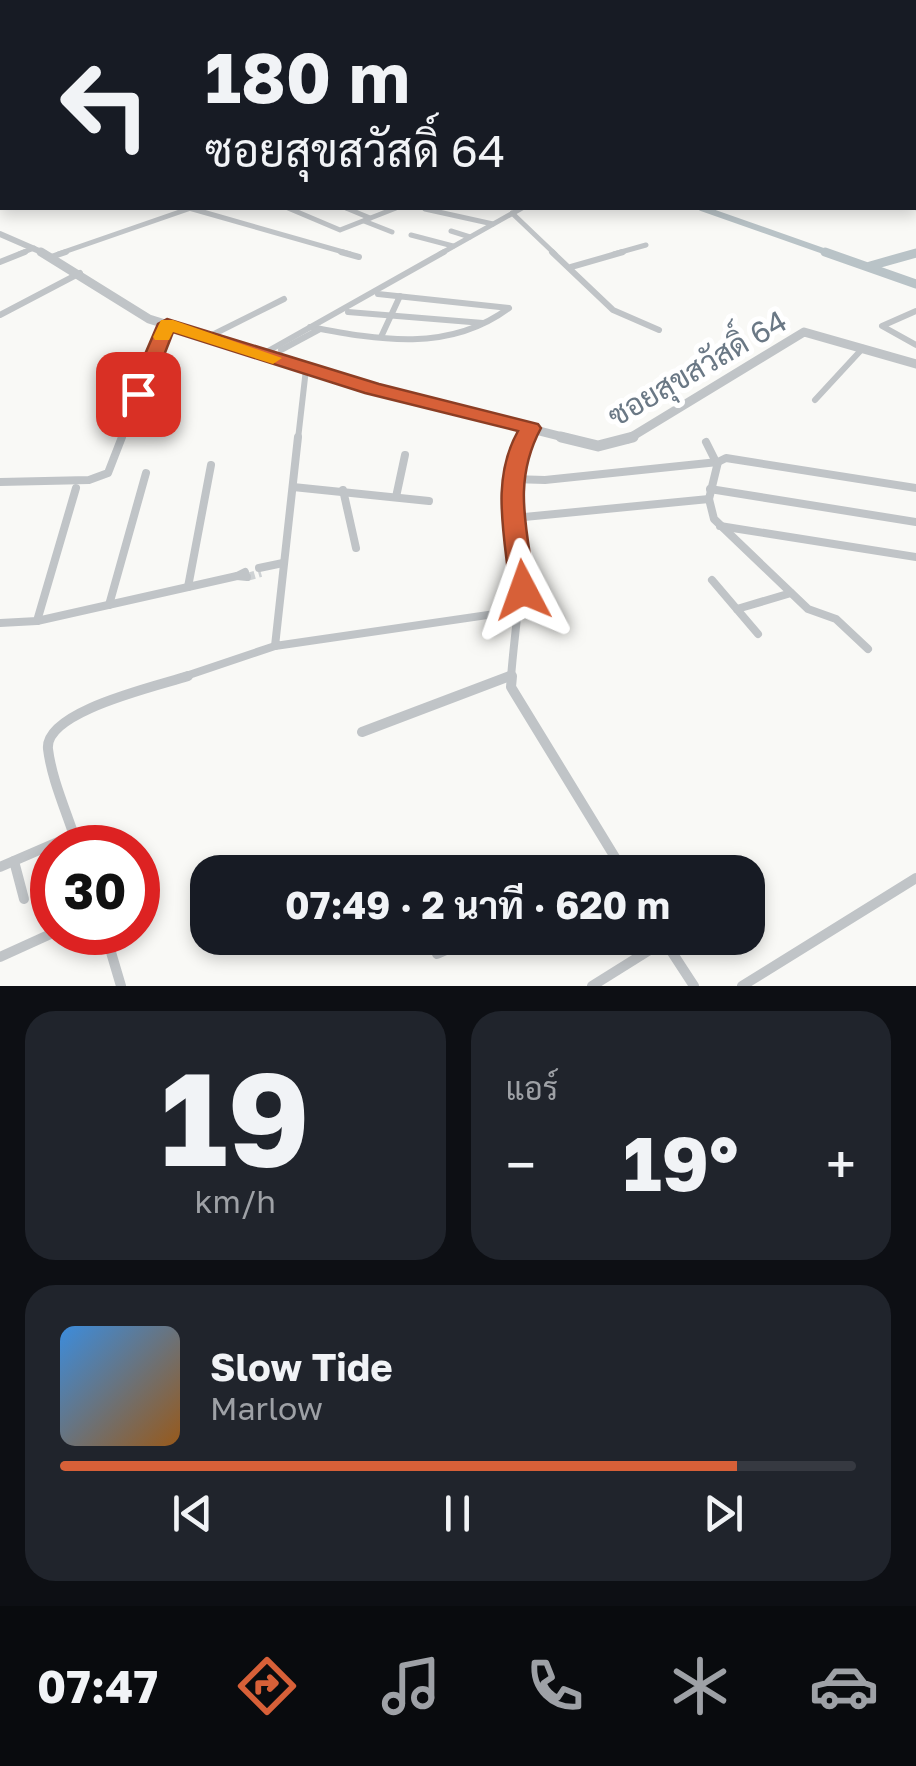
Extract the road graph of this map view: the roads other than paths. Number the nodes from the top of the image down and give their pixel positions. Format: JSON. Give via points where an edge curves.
{"nodes":[{"id":1,"x":184,"y":210,"type":"edge"},
{"id":2,"x":197,"y":210,"type":"edge"},
{"id":3,"x":293,"y":210,"type":"edge"},
{"id":4,"x":350,"y":210,"type":"edge"},
{"id":5,"x":391,"y":210,"type":"edge"},
{"id":6,"x":430,"y":210,"type":"edge"},
{"id":7,"x":519,"y":210,"type":"edge"},
{"id":8,"x":512,"y":214,"type":"junction"},
{"id":9,"x":367,"y":219,"type":"junction"},
{"id":10,"x":493,"y":224,"type":"junction"},
{"id":11,"x":451,"y":231,"type":"dead end"},
{"id":12,"x":392,"y":232,"type":"dead end"},
{"id":13,"x":0,"y":234,"type":"edge"},
{"id":14,"x":411,"y":235,"type":"dead end"},
{"id":15,"x":470,"y":237,"type":"junction"},
{"id":16,"x":453,"y":246,"type":"junction"},
{"id":17,"x":646,"y":246,"type":"dead end"},
{"id":18,"x":34,"y":248,"type":"junction"},
{"id":19,"x":52,"y":257,"type":"junction"},
{"id":20,"x":359,"y":257,"type":"dead end"},
{"id":21,"x":0,"y":262,"type":"edge"},
{"id":22,"x":571,"y":267,"type":"junction"},
{"id":23,"x":80,"y":274,"type":"junction"},
{"id":24,"x":378,"y":294,"type":"dead end"},
{"id":25,"x":400,"y":296,"type":"junction"},
{"id":26,"x":284,"y":299,"type":"dead end"},
{"id":27,"x":348,"y":312,"type":"dead end"},
{"id":28,"x":916,"y":312,"type":"edge"},
{"id":29,"x":0,"y":315,"type":"edge"},
{"id":30,"x":391,"y":315,"type":"junction"},
{"id":31,"x":487,"y":323,"type":"junction"},
{"id":32,"x":167,"y":324,"type":"junction"},
{"id":33,"x":310,"y":327,"type":"junction"},
{"id":34,"x":320,"y":328,"type":"junction"},
{"id":35,"x":660,"y":330,"type":"dead end"},
{"id":36,"x":381,"y":337,"type":"junction"},
{"id":37,"x":206,"y":338,"type":"junction"},
{"id":38,"x":913,"y":341,"type":"edge"},
{"id":39,"x":863,"y":348,"type":"junction"},
{"id":40,"x":281,"y":350,"type":"dead end"},
{"id":41,"x":261,"y":354,"type":"junction"},
{"id":42,"x":916,"y":364,"type":"edge"},
{"id":43,"x":306,"y":369,"type":"junction"},
{"id":44,"x":814,"y":400,"type":"dead end"},
{"id":45,"x":531,"y":428,"type":"junction"},
{"id":46,"x":706,"y":442,"type":"dead end"},
{"id":47,"x":405,"y":455,"type":"dead end"},
{"id":48,"x":717,"y":462,"type":"junction"},
{"id":49,"x":211,"y":465,"type":"dead end"},
{"id":50,"x":146,"y":473,"type":"dead end"},
{"id":51,"x":511,"y":478,"type":"junction"},
{"id":52,"x":0,"y":482,"type":"edge"},
{"id":53,"x":292,"y":487,"type":"junction"},
{"id":54,"x":76,"y":488,"type":"dead end"},
{"id":55,"x":916,"y":488,"type":"edge"},
{"id":56,"x":343,"y":490,"type":"junction"},
{"id":57,"x":709,"y":494,"type":"junction"},
{"id":58,"x":396,"y":497,"type":"junction"},
{"id":59,"x":429,"y":501,"type":"dead end"},
{"id":60,"x":514,"y":518,"type":"junction"},
{"id":61,"x":916,"y":522,"type":"edge"},
{"id":62,"x":720,"y":526,"type":"junction"},
{"id":63,"x":356,"y":548,"type":"dead end"},
{"id":64,"x":916,"y":557,"type":"edge"},
{"id":65,"x":283,"y":566,"type":"junction"},
{"id":66,"x":260,"y":571,"type":"tunnel mouth"},
{"id":67,"x":243,"y":575,"type":"tunnel mouth"},
{"id":68,"x":712,"y":580,"type":"dead end"},
{"id":69,"x":188,"y":587,"type":"junction"},
{"id":70,"x":792,"y":593,"type":"junction"},
{"id":71,"x":109,"y":605,"type":"junction"},
{"id":72,"x":737,"y":609,"type":"junction"},
{"id":73,"x":515,"y":612,"type":"junction"},
{"id":74,"x":37,"y":621,"type":"junction"},
{"id":75,"x":0,"y":623,"type":"edge"},
{"id":76,"x":758,"y":634,"type":"dead end"},
{"id":77,"x":274,"y":646,"type":"junction"},
{"id":78,"x":868,"y":649,"type":"dead end"},
{"id":79,"x":510,"y":676,"type":"junction"},
{"id":80,"x":362,"y":732,"type":"dead end"},
{"id":81,"x":71,"y":825,"type":"edge"},
{"id":82,"x":30,"y":854,"type":"edge"},
{"id":83,"x":609,"y":855,"type":"edge"},
{"id":84,"x":14,"y":861,"type":"junction"},
{"id":85,"x":0,"y":867,"type":"edge"},
{"id":86,"x":916,"y":878,"type":"edge"},
{"id":87,"x":24,"y":900,"type":"dead end"},
{"id":88,"x":30,"y":943,"type":"edge"},
{"id":89,"x":111,"y":955,"type":"edge"},
{"id":90,"x":639,"y":955,"type":"edge"},
{"id":91,"x":674,"y":955,"type":"edge"},
{"id":92,"x":0,"y":957,"type":"edge"},
{"id":93,"x":750,"y":984,"type":"edge"},
{"id":94,"x":121,"y":986,"type":"edge"},
{"id":95,"x":592,"y":986,"type":"edge"},
{"id":96,"x":694,"y":986,"type":"edge"}],
"edges":[{"from":1,"to":19,"type":"street"},
{"from":2,"to":20,"type":"street"},
{"from":3,"to":9,"type":"street","via":[[337,229]]},
{"from":4,"to":9,"type":"street"},
{"from":5,"to":9,"type":"street"},
{"from":6,"to":10,"type":"street"},
{"from":7,"to":8,"type":"street"},
{"from":8,"to":10,"type":"street"},
{"from":8,"to":22,"type":"street"},
{"from":9,"to":12,"type":"street"},
{"from":10,"to":15,"type":"street"},
{"from":11,"to":15,"type":"street"},
{"from":13,"to":18,"type":"street","name":"ซอยสุขสวัสดิ์ 64"},
{"from":14,"to":16,"type":"street"},
{"from":15,"to":16,"type":"street"},
{"from":16,"to":33,"type":"street"},
{"from":17,"to":22,"type":"street"},
{"from":18,"to":19,"type":"street","name":"ซอยสุขสวัสดิ์ 64"},
{"from":18,"to":21,"type":"street"},
{"from":19,"to":23,"type":"street","name":"ซอยสุขสวัสดิ์ 64"},
{"from":22,"to":35,"type":"street","via":[[613,310]]},
{"from":23,"to":29,"type":"street"},
{"from":23,"to":32,"type":"street","name":"ซอยสุขสวัสดิ์ 64","via":[[114,304]]},
{"from":24,"to":25,"type":"street"},
{"from":25,"to":30,"type":"street"},
{"from":25,"to":31,"type":"street","via":[[508,306]]},
{"from":26,"to":37,"type":"street"},
{"from":27,"to":30,"type":"street"},
{"from":28,"to":38,"type":"street","via":[[882,326]]},
{"from":30,"to":31,"type":"street"},
{"from":30,"to":36,"type":"street"},
{"from":31,"to":36,"type":"street","via":[[452,336]]},
{"from":32,"to":37,"type":"street","name":"ซอยสุขสวัสดิ์ 64"},
{"from":32,"to":52,"type":"street","via":[[108,472],[90,480]]},
{"from":33,"to":34,"type":"street"},
{"from":33,"to":41,"type":"street"},
{"from":34,"to":36,"type":"street"},
{"from":34,"to":40,"type":"street"},
{"from":37,"to":41,"type":"street","name":"ซอยสุขสวัสดิ์ 64"},
{"from":39,"to":42,"type":"street","name":"ซอยสุขสวัสดิ์ 64"},
{"from":39,"to":44,"type":"street"},
{"from":39,"to":45,"type":"street","name":"ซอยสุขสวัสดิ์ 64","via":[[798,334],[614,446]]},
{"from":41,"to":43,"type":"street","name":"ซอยสุขสวัสดิ์ 64"},
{"from":43,"to":45,"type":"street","name":"ซอยสุขสวัสดิ์ 64"},
{"from":43,"to":53,"type":"street"},
{"from":45,"to":51,"type":"street"},
{"from":46,"to":48,"type":"street"},
{"from":47,"to":58,"type":"street"},
{"from":48,"to":51,"type":"street"},
{"from":48,"to":55,"type":"street","via":[[726,458]]},
{"from":48,"to":57,"type":"street"},
{"from":49,"to":69,"type":"street"},
{"from":50,"to":71,"type":"street"},
{"from":51,"to":60,"type":"street"},
{"from":53,"to":56,"type":"street"},
{"from":53,"to":65,"type":"street"},
{"from":54,"to":74,"type":"street"},
{"from":56,"to":58,"type":"street"},
{"from":56,"to":63,"type":"street"},
{"from":57,"to":60,"type":"street"},
{"from":57,"to":61,"type":"street"},
{"from":57,"to":62,"type":"street"},
{"from":58,"to":59,"type":"street"},
{"from":60,"to":73,"type":"street","via":[[523,590]]},
{"from":62,"to":64,"type":"street"},
{"from":62,"to":70,"type":"street"},
{"from":65,"to":66,"type":"street"},
{"from":65,"to":77,"type":"street"},
{"from":67,"to":69,"type":"street"},
{"from":68,"to":72,"type":"street"},
{"from":69,"to":71,"type":"street"},
{"from":70,"to":72,"type":"street"},
{"from":70,"to":78,"type":"street","via":[[814,614],[836,618]]},
{"from":71,"to":74,"type":"street"},
{"from":72,"to":76,"type":"street"},
{"from":73,"to":77,"type":"street"},
{"from":73,"to":79,"type":"street"},
{"from":74,"to":75,"type":"street"},
{"from":77,"to":81,"type":"street","via":[[80,712],[54,727],[48,749]]},
{"from":79,"to":80,"type":"street"},
{"from":79,"to":83,"type":"street","via":[[517,700]]},
{"from":82,"to":84,"type":"street"},
{"from":84,"to":85,"type":"street"},
{"from":84,"to":87,"type":"street"},
{"from":86,"to":93,"type":"street"},
{"from":88,"to":92,"type":"street"},
{"from":89,"to":94,"type":"street"},
{"from":90,"to":95,"type":"street"},
{"from":91,"to":96,"type":"street"}]}
